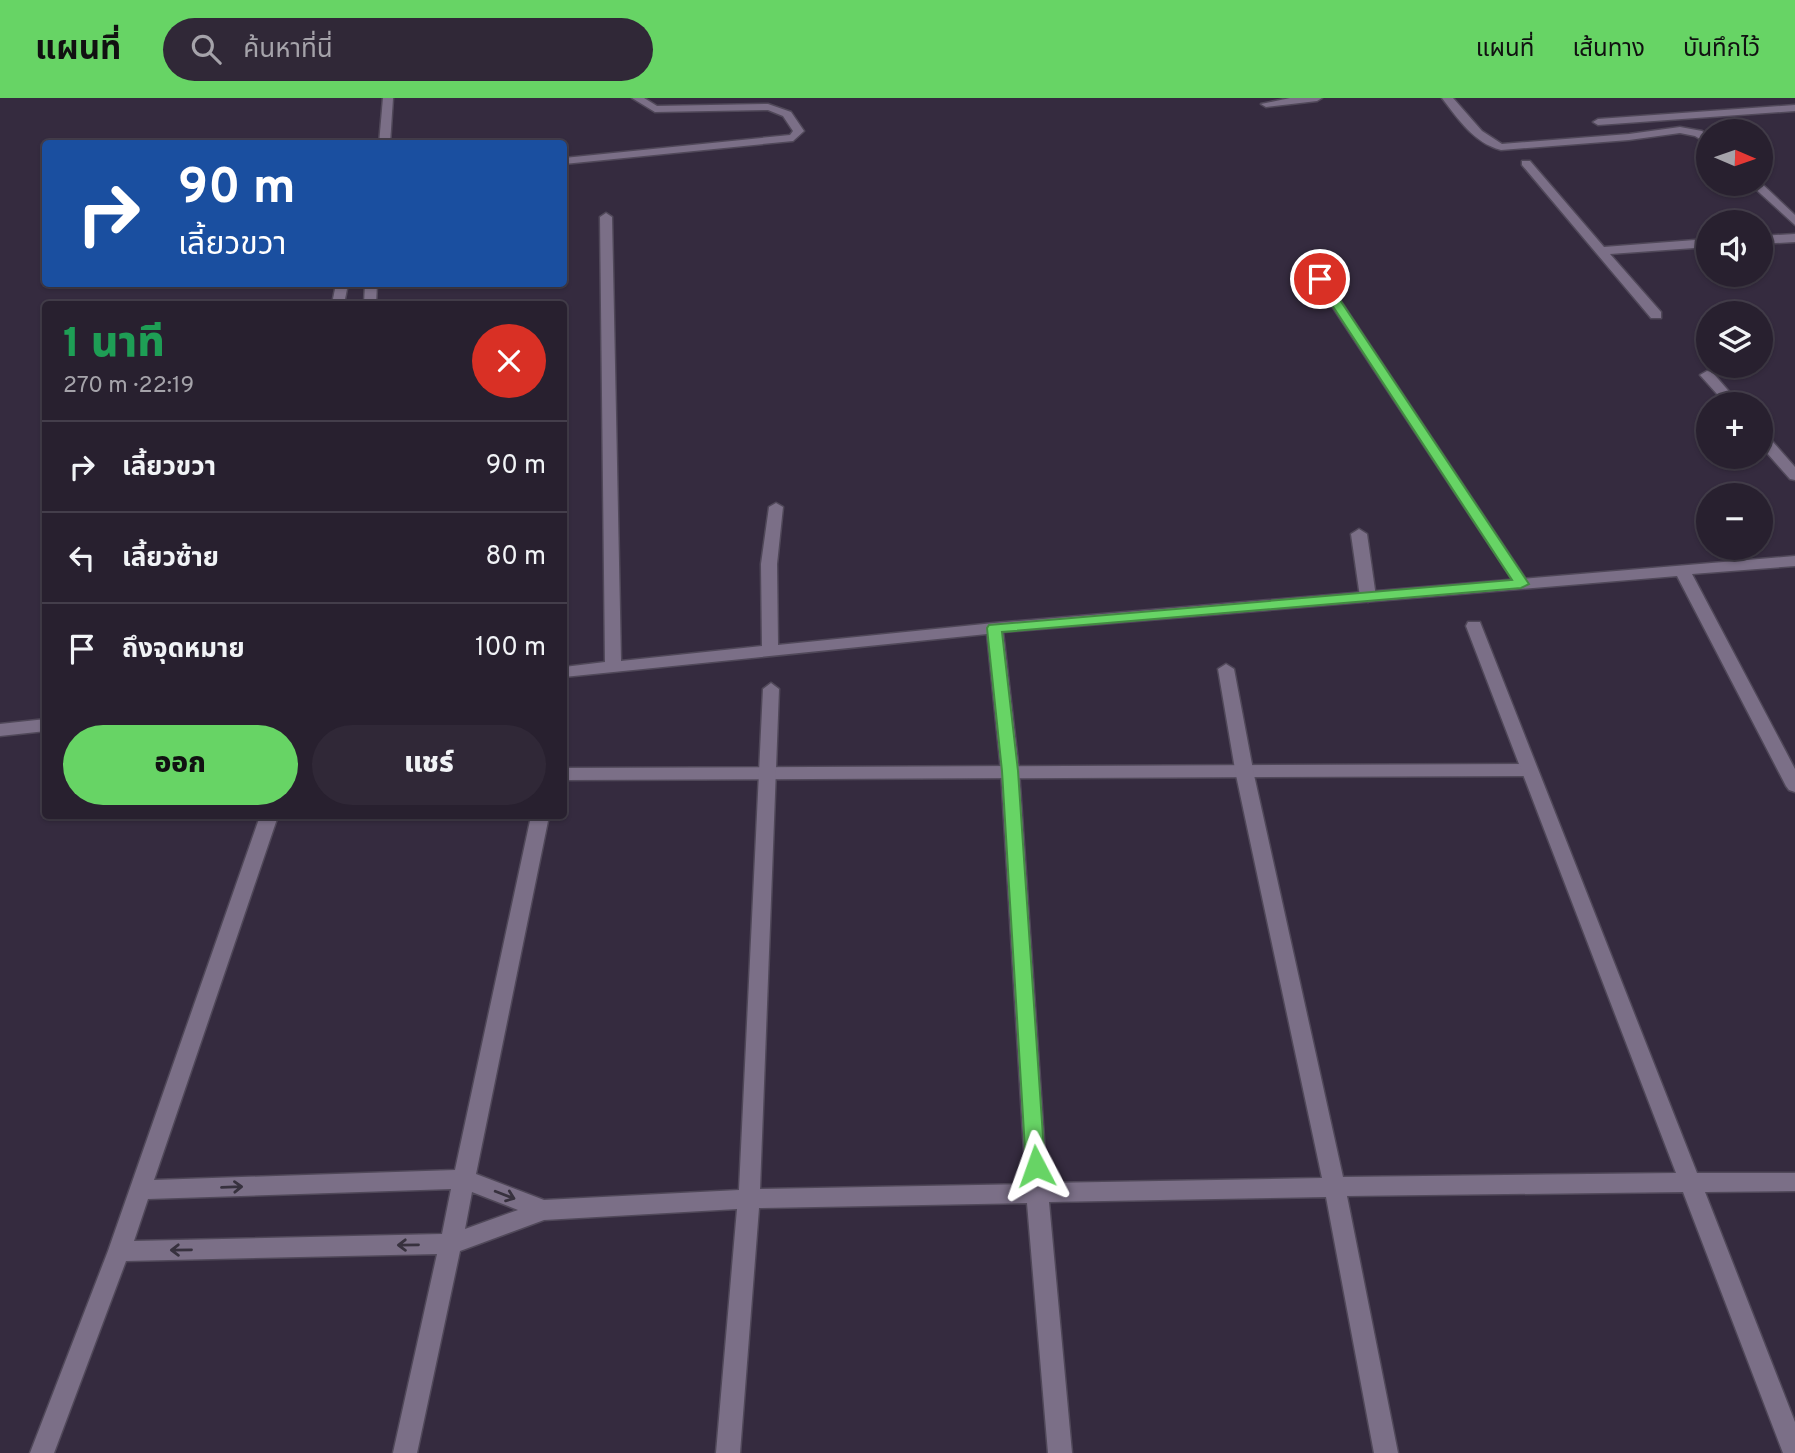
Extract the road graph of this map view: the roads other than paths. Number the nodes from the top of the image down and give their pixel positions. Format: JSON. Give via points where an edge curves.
{"nodes":[{"id":1,"x":388,"y":98,"type":"edge"},
{"id":2,"x":637,"y":98,"type":"edge"},
{"id":3,"x":1317,"y":98,"type":"edge"},
{"id":4,"x":1447,"y":98,"type":"edge"},
{"id":5,"x":1266,"y":104,"type":"dead end"},
{"id":6,"x":1795,"y":108,"type":"edge"},
{"id":7,"x":1598,"y":122,"type":"dead end"},
{"id":8,"x":1696,"y":133,"type":"edge"},
{"id":9,"x":384,"y":140,"type":"edge"},
{"id":10,"x":567,"y":161,"type":"edge"},
{"id":11,"x":1526,"y":163,"type":"dead end"},
{"id":12,"x":1769,"y":196,"type":"edge"},
{"id":13,"x":606,"y":217,"type":"dead end"},
{"id":14,"x":1795,"y":221,"type":"edge"},
{"id":15,"x":1795,"y":238,"type":"edge"},
{"id":16,"x":1773,"y":239,"type":"edge"},
{"id":17,"x":1696,"y":244,"type":"edge"},
{"id":18,"x":1600,"y":251,"type":"junction"},
{"id":19,"x":1320,"y":279,"type":"dead end"},
{"id":20,"x":1656,"y":315,"type":"dead end"},
{"id":21,"x":1710,"y":378,"type":"edge"},
{"id":22,"x":1722,"y":392,"type":"edge"},
{"id":23,"x":1773,"y":451,"type":"edge"},
{"id":24,"x":1795,"y":476,"type":"edge"},
{"id":25,"x":776,"y":507,"type":"dead end"},
{"id":26,"x":1359,"y":534,"type":"dead end"},
{"id":27,"x":1795,"y":561,"type":"edge"},
{"id":28,"x":1682,"y":571,"type":"junction"},
{"id":29,"x":1521,"y":584,"type":"junction"},
{"id":30,"x":1368,"y":597,"type":"junction"},
{"id":31,"x":1474,"y":626,"type":"dead end"},
{"id":32,"x":994,"y":628,"type":"junction"},
{"id":33,"x":770,"y":650,"type":"junction"},
{"id":34,"x":613,"y":668,"type":"junction"},
{"id":35,"x":1226,"y":669,"type":"dead end"},
{"id":36,"x":567,"y":672,"type":"edge"},
{"id":37,"x":771,"y":689,"type":"dead end"},
{"id":38,"x":42,"y":725,"type":"edge"},
{"id":39,"x":0,"y":730,"type":"edge"},
{"id":40,"x":1529,"y":770,"type":"junction"},
{"id":41,"x":1010,"y":771,"type":"junction"},
{"id":42,"x":767,"y":772,"type":"junction"},
{"id":43,"x":567,"y":774,"type":"edge"},
{"id":44,"x":1245,"y":775,"type":"junction"},
{"id":45,"x":1795,"y":786,"type":"edge"},
{"id":46,"x":268,"y":819,"type":"edge"},
{"id":47,"x":539,"y":819,"type":"edge"},
{"id":48,"x":463,"y":1179,"type":"junction"},
{"id":49,"x":1795,"y":1182,"type":"edge"},
{"id":50,"x":1693,"y":1184,"type":"junction"},
{"id":51,"x":1335,"y":1188,"type":"junction"},
{"id":52,"x":139,"y":1190,"type":"junction"},
{"id":53,"x":1037,"y":1192,"type":"junction"},
{"id":54,"x":749,"y":1199,"type":"junction"},
{"id":55,"x":544,"y":1210,"type":"junction"},
{"id":56,"x":452,"y":1244,"type":"junction"},
{"id":57,"x":119,"y":1251,"type":"junction"},
{"id":58,"x":41,"y":1453,"type":"edge"},
{"id":59,"x":405,"y":1453,"type":"edge"},
{"id":60,"x":728,"y":1453,"type":"edge"},
{"id":61,"x":1060,"y":1453,"type":"edge"},
{"id":62,"x":1386,"y":1453,"type":"edge"},
{"id":63,"x":1795,"y":1453,"type":"edge"}],
"edges":[{"from":1,"to":9,"type":"street"},
{"from":2,"to":10,"type":"street","via":[[655,109],[776,108],[794,120],[799,131],[793,138]]},
{"from":3,"to":5,"type":"street"},
{"from":4,"to":8,"type":"street","via":[[1472,128],[1501,147],[1680,130]]},
{"from":6,"to":7,"type":"street"},
{"from":11,"to":18,"type":"street"},
{"from":12,"to":14,"type":"street"},
{"from":13,"to":34,"type":"street"},
{"from":15,"to":16,"type":"street"},
{"from":17,"to":18,"type":"street"},
{"from":18,"to":20,"type":"street"},
{"from":19,"to":29,"type":"street"},
{"from":21,"to":22,"type":"street"},
{"from":23,"to":24,"type":"street"},
{"from":25,"to":33,"type":"street","via":[[769,564]]},
{"from":26,"to":30,"type":"street"},
{"from":27,"to":28,"type":"street"},
{"from":28,"to":29,"type":"street"},
{"from":28,"to":45,"type":"street"},
{"from":29,"to":30,"type":"street"},
{"from":30,"to":32,"type":"street"},
{"from":31,"to":40,"type":"street"},
{"from":32,"to":33,"type":"street"},
{"from":32,"to":41,"type":"street"},
{"from":33,"to":34,"type":"street"},
{"from":34,"to":36,"type":"street"},
{"from":35,"to":44,"type":"street"},
{"from":37,"to":42,"type":"street"},
{"from":38,"to":39,"type":"street"},
{"from":40,"to":44,"type":"street"},
{"from":40,"to":50,"type":"street"},
{"from":41,"to":42,"type":"street"},
{"from":41,"to":44,"type":"street"},
{"from":41,"to":53,"type":"street"},
{"from":42,"to":43,"type":"street"},
{"from":42,"to":54,"type":"street"},
{"from":44,"to":51,"type":"street"},
{"from":46,"to":52,"type":"street"},
{"from":47,"to":48,"type":"street"},
{"from":52,"to":48,"type":"street","one_way":true},
{"from":48,"to":55,"type":"street","one_way":true},
{"from":48,"to":56,"type":"street"},
{"from":49,"to":50,"type":"street"},
{"from":50,"to":51,"type":"street"},
{"from":50,"to":63,"type":"street"},
{"from":51,"to":53,"type":"street"},
{"from":51,"to":62,"type":"street"},
{"from":52,"to":57,"type":"street"},
{"from":53,"to":54,"type":"street"},
{"from":53,"to":61,"type":"street"},
{"from":54,"to":55,"type":"street"},
{"from":54,"to":60,"type":"street"},
{"from":55,"to":56,"type":"street"},
{"from":56,"to":57,"type":"street","one_way":true},
{"from":56,"to":59,"type":"street"},
{"from":57,"to":58,"type":"street"}]}
